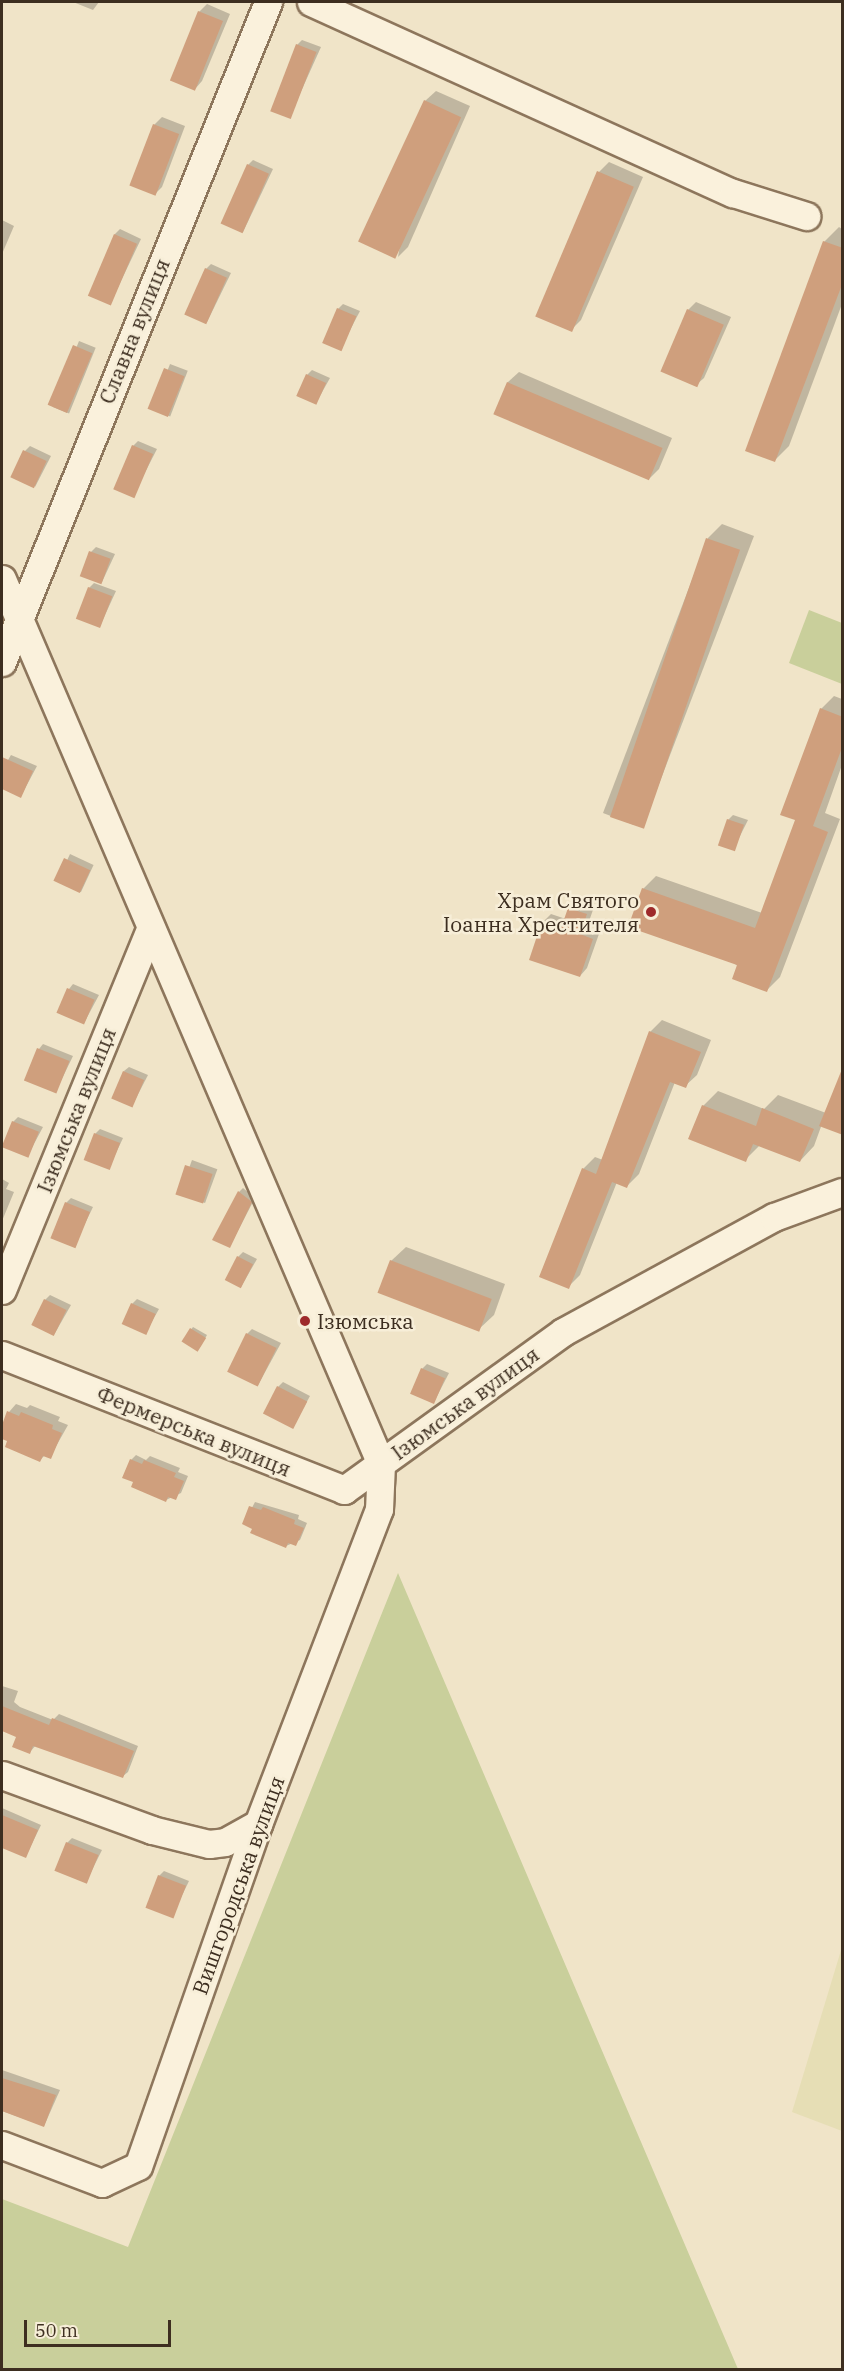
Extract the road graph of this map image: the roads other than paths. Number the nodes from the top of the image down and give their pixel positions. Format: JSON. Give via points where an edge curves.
{"nodes":[{"id":1,"x":268,"y":2,"type":"edge"},
{"id":2,"x":311,"y":2,"type":"edge"},
{"id":3,"x":806,"y":216,"type":"dead end"},
{"id":4,"x":2,"y":579,"type":"edge"},
{"id":5,"x":18,"y":622,"type":"junction"},
{"id":6,"x":2,"y":662,"type":"edge"},
{"id":7,"x":150,"y":930,"type":"junction"},
{"id":8,"x":843,"y":1192,"type":"edge"},
{"id":9,"x":2,"y":1290,"type":"edge"},
{"id":10,"x":2,"y":1355,"type":"edge"},
{"id":11,"x":381,"y":1464,"type":"junction"},
{"id":12,"x":2,"y":1774,"type":"edge"},
{"id":13,"x":258,"y":1824,"type":"junction"},
{"id":14,"x":2,"y":2145,"type":"edge"}],
"edges":[{"from":1,"to":5,"type":"street","name":"Славна вулиця"},
{"from":2,"to":3,"type":"street","via":[[733,193]]},
{"from":4,"to":5,"type":"street","name":"Ізюмська вулиця"},
{"from":5,"to":6,"type":"street","name":"Славна вулиця"},
{"from":5,"to":7,"type":"street","name":"Ізюмська вулиця"},
{"from":7,"to":9,"type":"street","name":"Ізюмська вулиця"},
{"from":7,"to":11,"type":"street","name":"Ізюмська вулиця"},
{"from":8,"to":11,"type":"street","name":"Ізюмська вулиця","via":[[774,1217],[563,1332]]},
{"from":10,"to":11,"type":"street","name":"Фермерська вулиця","via":[[344,1490]]},
{"from":11,"to":13,"type":"street","name":"Вишгородська вулиця","via":[[379,1509]]},
{"from":12,"to":13,"type":"street","via":[[152,1830],[209,1844],[225,1842]]},
{"from":13,"to":14,"type":"street","name":"Вишгородська вулиця","via":[[138,2166],[102,2183]]}]}
